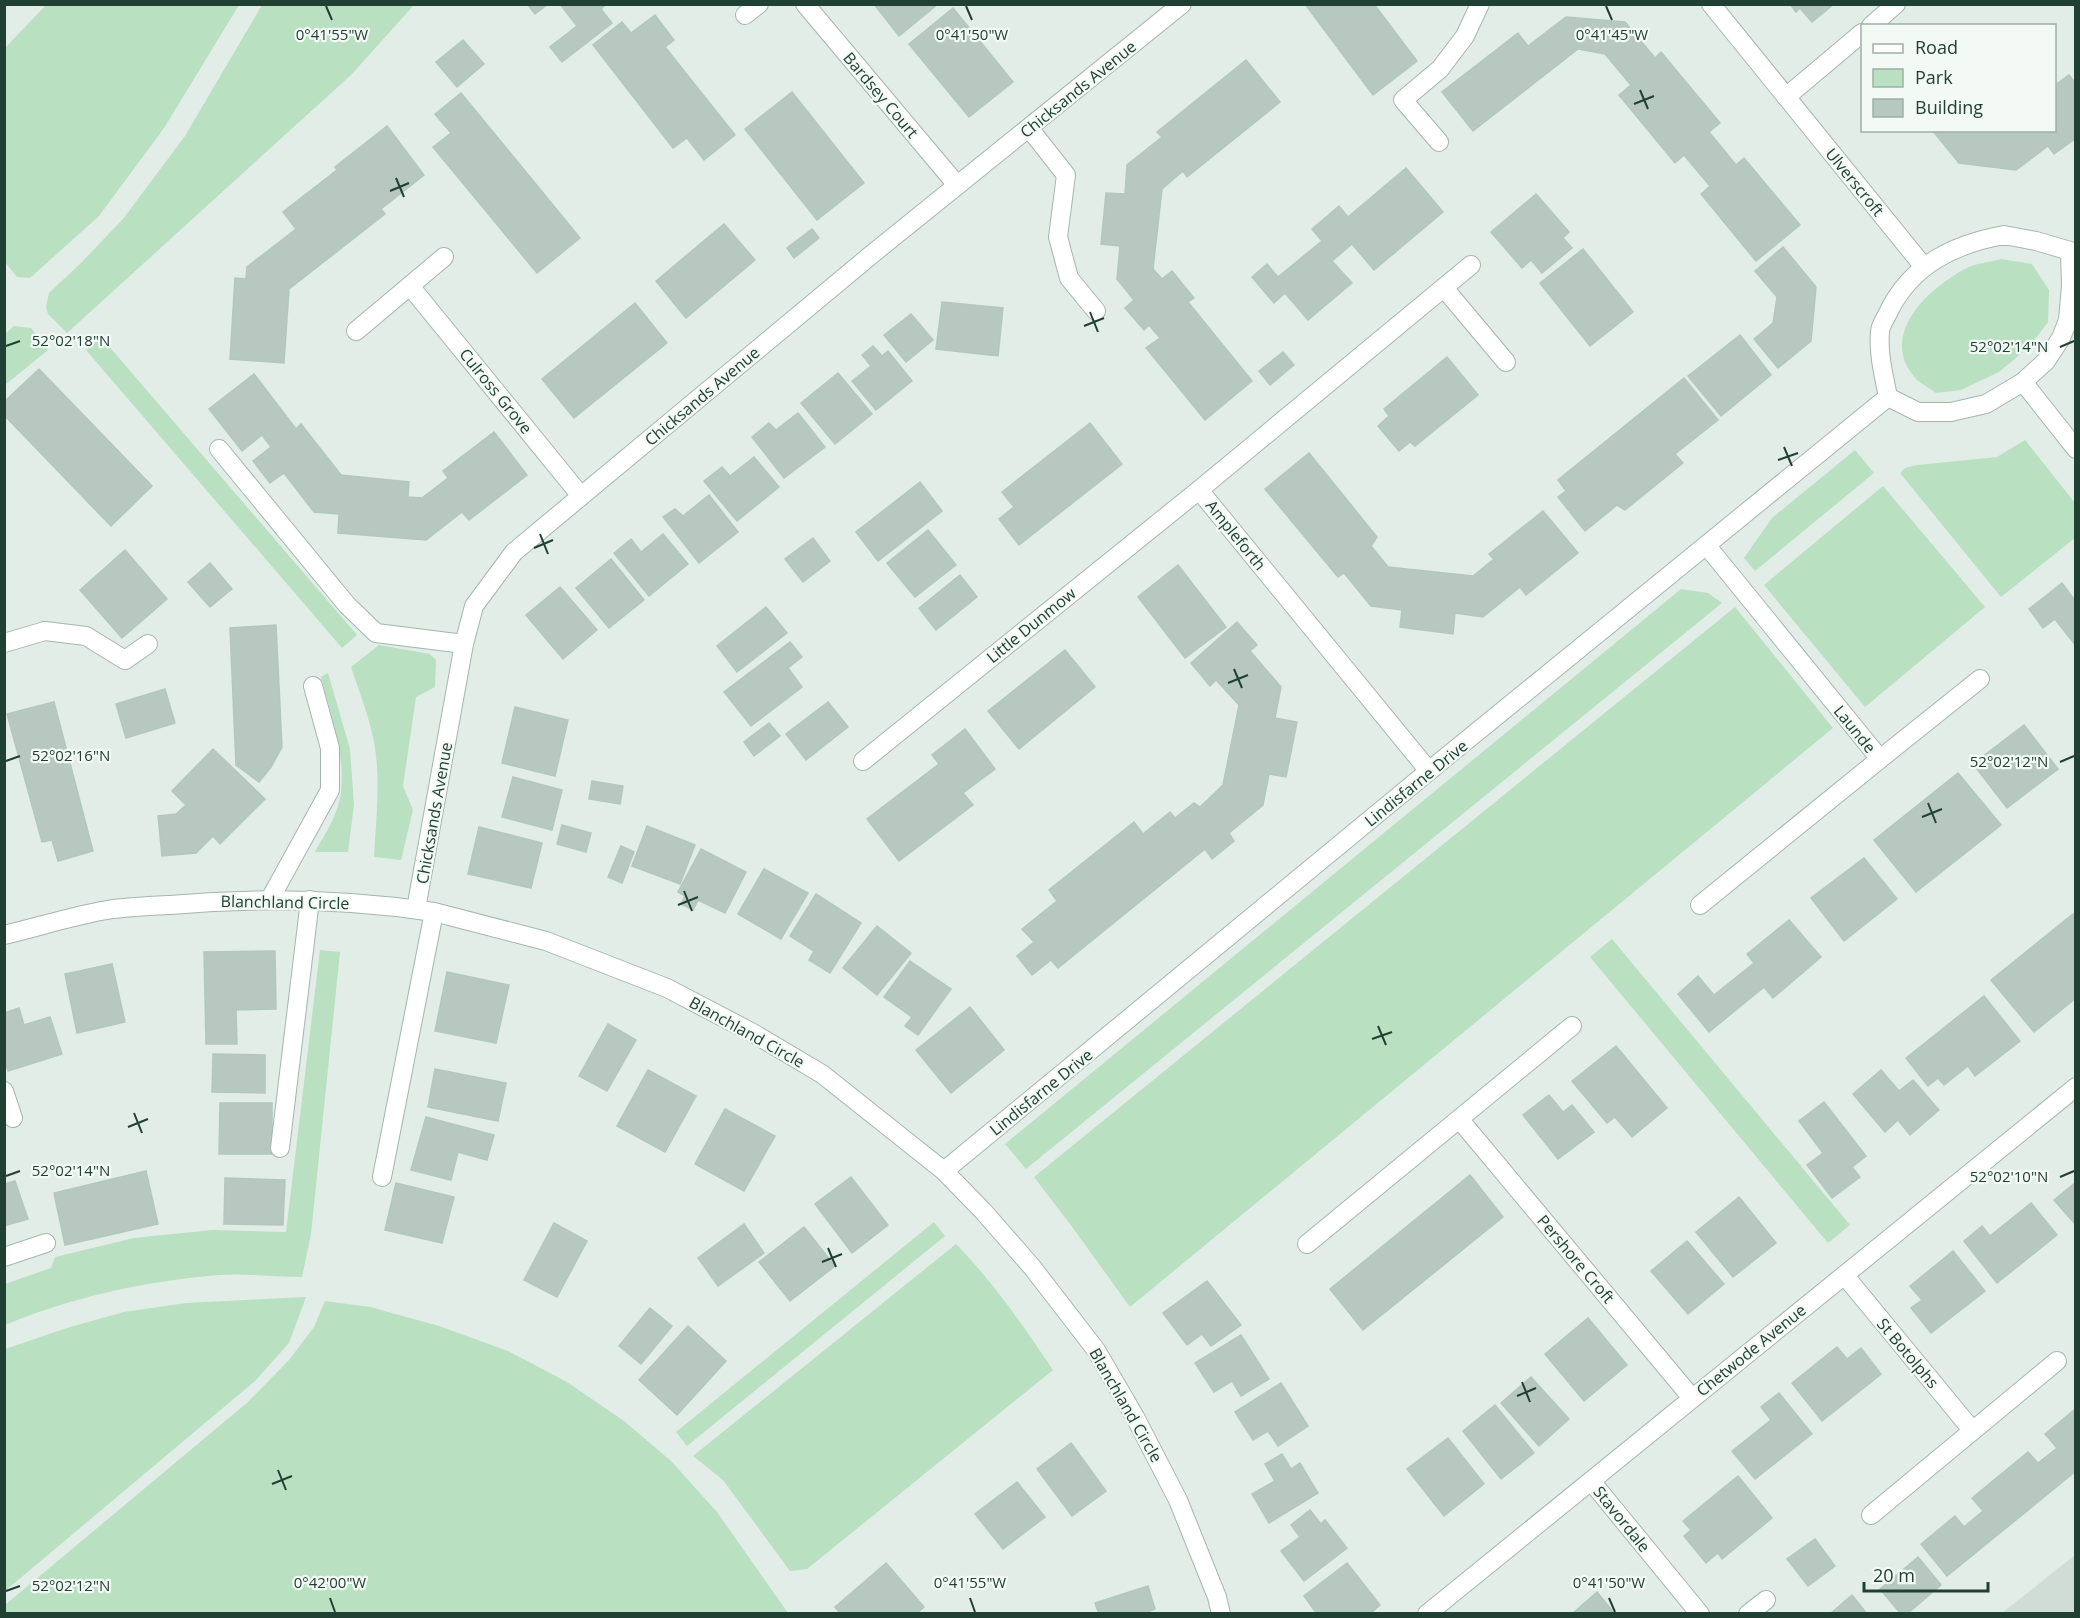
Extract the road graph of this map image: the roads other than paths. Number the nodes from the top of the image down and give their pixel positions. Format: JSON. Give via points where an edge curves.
{"nodes":[{"id":1,"x":805,"y":4,"type":"edge"},
{"id":2,"x":1182,"y":4,"type":"edge"},
{"id":3,"x":1480,"y":4,"type":"edge"},
{"id":4,"x":1711,"y":4,"type":"edge"},
{"id":5,"x":1896,"y":4,"type":"edge"},
{"id":6,"x":1873,"y":24,"type":"edge"},
{"id":7,"x":1861,"y":35,"type":"edge"},
{"id":8,"x":1786,"y":97,"type":"junction"},
{"id":9,"x":1029,"y":128,"type":"junction"},
{"id":10,"x":1439,"y":142,"type":"dead end"},
{"id":11,"x":957,"y":185,"type":"junction"},
{"id":12,"x":2073,"y":248,"type":"edge"},
{"id":13,"x":444,"y":257,"type":"dead end"},
{"id":14,"x":1471,"y":265,"type":"dead end"},
{"id":15,"x":1924,"y":267,"type":"junction"},
{"id":16,"x":410,"y":286,"type":"junction"},
{"id":17,"x":1444,"y":288,"type":"junction"},
{"id":18,"x":1096,"y":311,"type":"dead end"},
{"id":19,"x":356,"y":331,"type":"dead end"},
{"id":20,"x":1506,"y":362,"type":"dead end"},
{"id":21,"x":2023,"y":382,"type":"junction"},
{"id":22,"x":1888,"y":397,"type":"junction"},
{"id":23,"x":2076,"y":448,"type":"edge"},
{"id":24,"x":219,"y":449,"type":"dead end"},
{"id":25,"x":1199,"y":490,"type":"junction"},
{"id":26,"x":581,"y":496,"type":"junction"},
{"id":27,"x":1707,"y":546,"type":"junction"},
{"id":28,"x":4,"y":643,"type":"edge"},
{"id":29,"x":148,"y":644,"type":"dead end"},
{"id":30,"x":464,"y":644,"type":"junction"},
{"id":31,"x":1980,"y":679,"type":"dead end"},
{"id":32,"x":313,"y":686,"type":"dead end"},
{"id":33,"x":1880,"y":759,"type":"junction"},
{"id":34,"x":863,"y":761,"type":"dead end"},
{"id":35,"x":1429,"y":771,"type":"junction"},
{"id":36,"x":270,"y":899,"type":"junction"},
{"id":37,"x":310,"y":900,"type":"junction"},
{"id":38,"x":1700,"y":905,"type":"dead end"},
{"id":39,"x":425,"y":911,"type":"junction"},
{"id":40,"x":4,"y":935,"type":"edge"},
{"id":41,"x":1572,"y":1026,"type":"dead end"},
{"id":42,"x":2076,"y":1087,"type":"edge"},
{"id":43,"x":4,"y":1091,"type":"edge"},
{"id":44,"x":13,"y":1118,"type":"dead end"},
{"id":45,"x":1460,"y":1120,"type":"junction"},
{"id":46,"x":280,"y":1148,"type":"dead end"},
{"id":47,"x":944,"y":1171,"type":"junction"},
{"id":48,"x":382,"y":1177,"type":"dead end"},
{"id":49,"x":46,"y":1243,"type":"dead end"},
{"id":50,"x":1307,"y":1244,"type":"dead end"},
{"id":51,"x":4,"y":1257,"type":"edge"},
{"id":52,"x":1845,"y":1276,"type":"junction"},
{"id":53,"x":2057,"y":1361,"type":"dead end"},
{"id":54,"x":1692,"y":1398,"type":"junction"},
{"id":55,"x":1972,"y":1430,"type":"junction"},
{"id":56,"x":1591,"y":1481,"type":"junction"},
{"id":57,"x":1871,"y":1515,"type":"dead end"},
{"id":58,"x":1766,"y":1600,"type":"dead end"},
{"id":59,"x":1221,"y":1614,"type":"edge"},
{"id":60,"x":1427,"y":1614,"type":"edge"},
{"id":61,"x":1700,"y":1614,"type":"edge"},
{"id":62,"x":1748,"y":1614,"type":"edge"}],
"edges":[{"from":1,"to":11,"type":"street","name":"Bardsey Court"},
{"from":2,"to":9,"type":"street","name":"Chicksands Avenue"},
{"from":3,"to":10,"type":"street","via":[[1465,36],[1440,69],[1403,100]]},
{"from":4,"to":8,"type":"street","name":"Ulverscroft"},
{"from":5,"to":6,"type":"street"},
{"from":7,"to":8,"type":"street"},
{"from":8,"to":15,"type":"street","name":"Ulverscroft"},
{"from":9,"to":11,"type":"street","name":"Chicksands Avenue"},
{"from":9,"to":18,"type":"street","via":[[1066,175],[1058,237],[1069,278]]},
{"from":11,"to":26,"type":"street","name":"Chicksands Avenue"},
{"from":12,"to":15,"type":"street","via":[[2004,235],[1976,240]]},
{"from":12,"to":21,"type":"street","via":[[2068,320],[2046,361]]},
{"from":13,"to":16,"type":"street"},
{"from":14,"to":17,"type":"street","name":"Ampleforth"},
{"from":15,"to":22,"type":"street","via":[[1907,282],[1880,330],[1880,359]]},
{"from":16,"to":19,"type":"street"},
{"from":16,"to":26,"type":"street","name":"Culross Grove"},
{"from":17,"to":20,"type":"street"},
{"from":17,"to":25,"type":"street","name":"Ampleforth"},
{"from":21,"to":22,"type":"street","via":[[1986,404],[1951,412],[1918,412]]},
{"from":21,"to":23,"type":"street"},
{"from":22,"to":27,"type":"street","name":"Lindisfarne Drive"},
{"from":24,"to":30,"type":"street","via":[[347,605],[376,633]]},
{"from":25,"to":34,"type":"street","name":"Little Dunmow"},
{"from":25,"to":35,"type":"street","name":"Ampleforth"},
{"from":26,"to":30,"type":"street","name":"Chicksands Avenue","via":[[514,552],[474,606]]},
{"from":27,"to":33,"type":"street","name":"Launde"},
{"from":27,"to":35,"type":"street","name":"Lindisfarne Drive"},
{"from":28,"to":29,"type":"street","via":[[45,631],[86,636],[125,660]]},
{"from":30,"to":39,"type":"street","name":"Chicksands Avenue"},
{"from":31,"to":33,"type":"street"},
{"from":32,"to":36,"type":"street","via":[[330,748],[330,790]]},
{"from":33,"to":38,"type":"street","name":"Launde"},
{"from":35,"to":47,"type":"street","name":"Lindisfarne Drive"},
{"from":36,"to":37,"type":"street","name":"Blanchland Circle"},
{"from":36,"to":40,"type":"street","name":"Blanchland Circle","via":[[107,910]]},
{"from":37,"to":39,"type":"street","name":"Blanchland Circle"},
{"from":37,"to":46,"type":"street"},
{"from":39,"to":47,"type":"street","name":"Blanchland Circle","via":[[546,940],[667,988],[822,1074]]},
{"from":39,"to":48,"type":"street","name":"Chicksands Avenue"},
{"from":41,"to":45,"type":"street"},
{"from":42,"to":52,"type":"street","name":"Chetwode Avenue"},
{"from":43,"to":44,"type":"street"},
{"from":45,"to":50,"type":"street"},
{"from":45,"to":54,"type":"street","name":"Pershore Croft"},
{"from":47,"to":59,"type":"street","name":"Blanchland Circle","via":[[1032,1267],[1096,1350],[1178,1500]]},
{"from":49,"to":51,"type":"street"},
{"from":52,"to":54,"type":"street","name":"Chetwode Avenue"},
{"from":52,"to":55,"type":"street","name":"St Botolphs"},
{"from":53,"to":55,"type":"street"},
{"from":54,"to":56,"type":"street","name":"Chetwode Avenue"},
{"from":55,"to":57,"type":"street"},
{"from":56,"to":60,"type":"street","name":"Chetwode Avenue"},
{"from":56,"to":61,"type":"street","name":"Stavordale"},
{"from":58,"to":62,"type":"street"}]}
